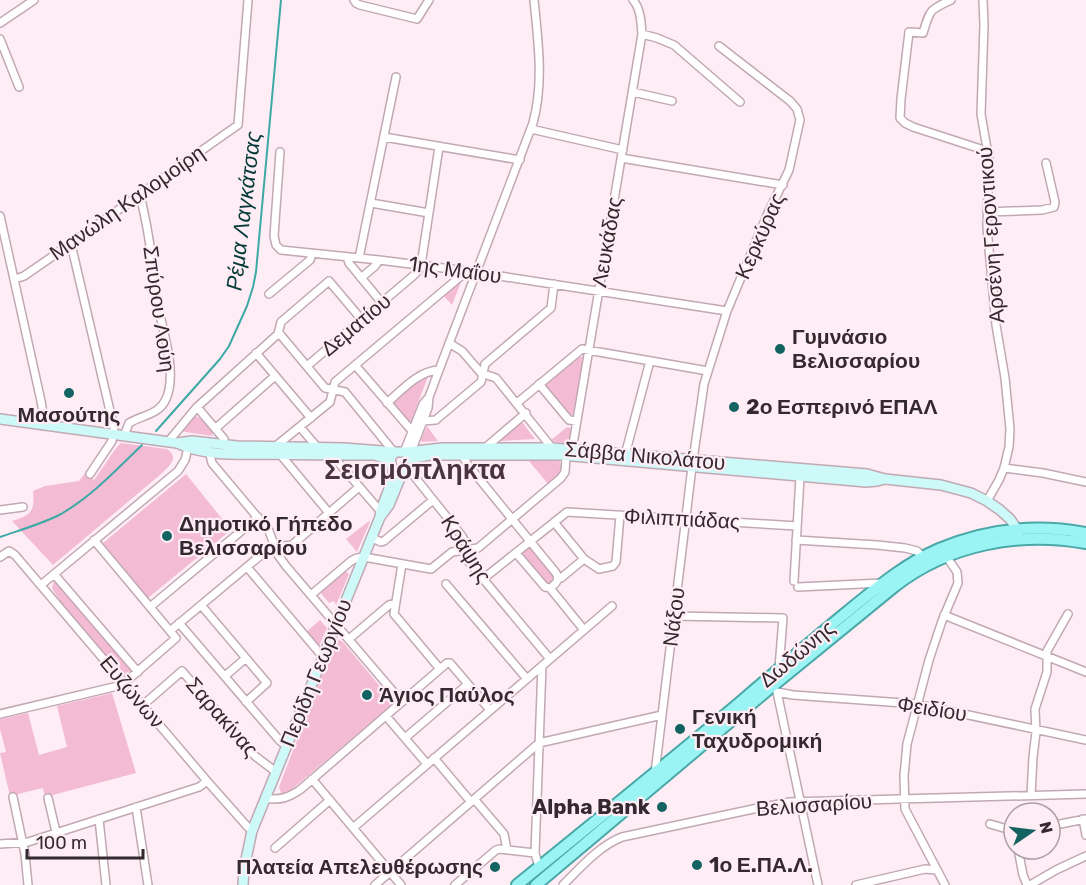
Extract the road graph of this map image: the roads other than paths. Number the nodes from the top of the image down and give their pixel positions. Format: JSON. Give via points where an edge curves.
{"nodes":[{"id":1,"x":34,"y":0,"type":"edge"},
{"id":2,"x":248,"y":0,"type":"edge"},
{"id":3,"x":354,"y":0,"type":"edge"},
{"id":4,"x":429,"y":0,"type":"edge"},
{"id":5,"x":534,"y":0,"type":"edge"},
{"id":6,"x":633,"y":0,"type":"edge"},
{"id":7,"x":951,"y":0,"type":"edge"},
{"id":8,"x":983,"y":0,"type":"edge"},
{"id":9,"x":0,"y":23,"type":"edge"},
{"id":10,"x":642,"y":34,"type":"junction"},
{"id":11,"x":0,"y":39,"type":"edge"},
{"id":12,"x":718,"y":46,"type":"dead end"},
{"id":13,"x":396,"y":77,"type":"dead end"},
{"id":14,"x":19,"y":87,"type":"dead end"},
{"id":15,"x":633,"y":92,"type":"junction"},
{"id":16,"x":672,"y":101,"type":"dead end"},
{"id":17,"x":740,"y":102,"type":"dead end"},
{"id":18,"x":531,"y":129,"type":"junction"},
{"id":19,"x":384,"y":137,"type":"junction"},
{"id":20,"x":439,"y":147,"type":"junction"},
{"id":21,"x":987,"y":151,"type":"junction"},
{"id":22,"x":279,"y":152,"type":"dead end"},
{"id":23,"x":622,"y":154,"type":"junction"},
{"id":24,"x":520,"y":160,"type":"junction"},
{"id":25,"x":1046,"y":163,"type":"dead end"},
{"id":26,"x":783,"y":185,"type":"junction"},
{"id":27,"x":140,"y":195,"type":"junction"},
{"id":28,"x":371,"y":203,"type":"junction"},
{"id":29,"x":987,"y":212,"type":"junction"},
{"id":30,"x":429,"y":213,"type":"junction"},
{"id":31,"x":0,"y":216,"type":"edge"},
{"id":32,"x":71,"y":244,"type":"junction"},
{"id":33,"x":312,"y":254,"type":"junction"},
{"id":34,"x":348,"y":257,"type":"junction"},
{"id":35,"x":359,"y":258,"type":"junction"},
{"id":36,"x":379,"y":260,"type":"junction"},
{"id":37,"x":421,"y":265,"type":"junction"},
{"id":38,"x":467,"y":271,"type":"junction"},
{"id":39,"x":476,"y":272,"type":"junction"},
{"id":40,"x":361,"y":278,"type":"junction"},
{"id":41,"x":15,"y":279,"type":"junction"},
{"id":42,"x":554,"y":284,"type":"junction"},
{"id":43,"x":599,"y":291,"type":"junction"},
{"id":44,"x":269,"y":294,"type":"dead end"},
{"id":45,"x":382,"y":303,"type":"junction"},
{"id":46,"x":727,"y":311,"type":"junction"},
{"id":47,"x":362,"y":320,"type":"junction"},
{"id":48,"x":279,"y":333,"type":"junction"},
{"id":49,"x":449,"y":343,"type":"junction"},
{"id":50,"x":589,"y":350,"type":"junction"},
{"id":51,"x":256,"y":353,"type":"junction"},
{"id":52,"x":650,"y":361,"type":"junction"},
{"id":53,"x":355,"y":365,"type":"junction"},
{"id":54,"x":307,"y":366,"type":"junction"},
{"id":55,"x":439,"y":370,"type":"junction"},
{"id":56,"x":708,"y":371,"type":"junction"},
{"id":57,"x":482,"y":373,"type":"junction"},
{"id":58,"x":275,"y":376,"type":"junction"},
{"id":59,"x":539,"y":384,"type":"junction"},
{"id":60,"x":333,"y":390,"type":"junction"},
{"id":61,"x":429,"y":398,"type":"junction"},
{"id":62,"x":387,"y":403,"type":"junction"},
{"id":63,"x":517,"y":403,"type":"junction"},
{"id":64,"x":198,"y":407,"type":"junction"},
{"id":65,"x":526,"y":414,"type":"junction"},
{"id":66,"x":311,"y":418,"type":"junction"},
{"id":67,"x":0,"y":419,"type":"edge"},
{"id":68,"x":423,"y":421,"type":"junction"},
{"id":69,"x":577,"y":421,"type":"junction"},
{"id":70,"x":45,"y":425,"type":"junction"},
{"id":71,"x":300,"y":427,"type":"junction"},
{"id":72,"x":216,"y":428,"type":"junction"},
{"id":73,"x":412,"y":431,"type":"junction"},
{"id":74,"x":123,"y":436,"type":"junction"},
{"id":75,"x":173,"y":443,"type":"junction"},
{"id":76,"x":225,"y":445,"type":"junction"},
{"id":77,"x":317,"y":447,"type":"junction"},
{"id":78,"x":188,"y":448,"type":"junction"},
{"id":79,"x":485,"y":448,"type":"junction"},
{"id":80,"x":552,"y":448,"type":"junction"},
{"id":81,"x":278,"y":450,"type":"junction"},
{"id":82,"x":209,"y":452,"type":"junction"},
{"id":83,"x":570,"y":453,"type":"junction"},
{"id":84,"x":332,"y":455,"type":"junction"},
{"id":85,"x":462,"y":455,"type":"junction"},
{"id":86,"x":625,"y":455,"type":"junction"},
{"id":87,"x":400,"y":459,"type":"junction"},
{"id":88,"x":693,"y":464,"type":"junction"},
{"id":89,"x":1004,"y":468,"type":"junction"},
{"id":90,"x":90,"y":474,"type":"dead end"},
{"id":91,"x":800,"y":477,"type":"junction"},
{"id":92,"x":885,"y":479,"type":"junction"},
{"id":93,"x":1086,"y":482,"type":"edge"},
{"id":94,"x":359,"y":487,"type":"junction"},
{"id":95,"x":433,"y":500,"type":"junction"},
{"id":96,"x":987,"y":501,"type":"junction"},
{"id":97,"x":22,"y":507,"type":"dead end"},
{"id":98,"x":0,"y":510,"type":"edge"},
{"id":99,"x":329,"y":513,"type":"junction"},
{"id":100,"x":380,"y":515,"type":"junction"},
{"id":101,"x":620,"y":515,"type":"junction"},
{"id":102,"x":258,"y":517,"type":"junction"},
{"id":103,"x":512,"y":519,"type":"junction"},
{"id":104,"x":686,"y":519,"type":"junction"},
{"id":105,"x":554,"y":522,"type":"junction"},
{"id":106,"x":797,"y":526,"type":"junction"},
{"id":107,"x":1086,"y":533,"type":"edge"},
{"id":108,"x":1018,"y":534,"type":"junction"},
{"id":109,"x":372,"y":538,"type":"junction"},
{"id":110,"x":94,"y":540,"type":"junction"},
{"id":111,"x":796,"y":540,"type":"junction"},
{"id":112,"x":530,"y":541,"type":"junction"},
{"id":113,"x":1086,"y":543,"type":"edge"},
{"id":114,"x":275,"y":547,"type":"junction"},
{"id":115,"x":466,"y":549,"type":"junction"},
{"id":116,"x":516,"y":553,"type":"junction"},
{"id":117,"x":0,"y":556,"type":"edge"},
{"id":118,"x":946,"y":556,"type":"junction"},
{"id":119,"x":364,"y":557,"type":"junction"},
{"id":120,"x":923,"y":557,"type":"junction"},
{"id":121,"x":584,"y":559,"type":"junction"},
{"id":122,"x":402,"y":564,"type":"junction"},
{"id":123,"x":247,"y":567,"type":"junction"},
{"id":124,"x":54,"y":574,"type":"junction"},
{"id":125,"x":483,"y":579,"type":"junction"},
{"id":126,"x":558,"y":579,"type":"junction"},
{"id":127,"x":884,"y":583,"type":"junction"},
{"id":128,"x":446,"y":584,"type":"dead end"},
{"id":129,"x":41,"y":585,"type":"junction"},
{"id":130,"x":550,"y":588,"type":"junction"},
{"id":131,"x":311,"y":594,"type":"junction"},
{"id":132,"x":395,"y":603,"type":"junction"},
{"id":133,"x":201,"y":605,"type":"junction"},
{"id":134,"x":612,"y":606,"type":"dead end"},
{"id":135,"x":150,"y":607,"type":"junction"},
{"id":136,"x":1068,"y":614,"type":"dead end"},
{"id":137,"x":944,"y":615,"type":"junction"},
{"id":138,"x":674,"y":616,"type":"junction"},
{"id":139,"x":179,"y":623,"type":"junction"},
{"id":140,"x":336,"y":625,"type":"junction"},
{"id":141,"x":584,"y":630,"type":"junction"},
{"id":142,"x":170,"y":631,"type":"junction"},
{"id":143,"x":349,"y":639,"type":"junction"},
{"id":144,"x":323,"y":657,"type":"junction"},
{"id":145,"x":1047,"y":657,"type":"junction"},
{"id":146,"x":246,"y":658,"type":"junction"},
{"id":147,"x":550,"y":659,"type":"junction"},
{"id":148,"x":542,"y":666,"type":"junction"},
{"id":149,"x":779,"y":668,"type":"junction"},
{"id":150,"x":440,"y":669,"type":"junction"},
{"id":151,"x":138,"y":672,"type":"junction"},
{"id":152,"x":1086,"y":672,"type":"edge"},
{"id":153,"x":225,"y":676,"type":"junction"},
{"id":154,"x":527,"y":679,"type":"junction"},
{"id":155,"x":124,"y":684,"type":"junction"},
{"id":156,"x":468,"y":684,"type":"junction"},
{"id":157,"x":774,"y":688,"type":"junction"},
{"id":158,"x":246,"y":702,"type":"junction"},
{"id":159,"x":402,"y":702,"type":"junction"},
{"id":160,"x":917,"y":704,"type":"junction"},
{"id":161,"x":143,"y":705,"type":"junction"},
{"id":162,"x":490,"y":711,"type":"junction"},
{"id":163,"x":0,"y":714,"type":"edge"},
{"id":164,"x":662,"y":715,"type":"junction"},
{"id":165,"x":386,"y":716,"type":"junction"},
{"id":166,"x":1036,"y":728,"type":"junction"},
{"id":167,"x":405,"y":738,"type":"junction"},
{"id":168,"x":1086,"y":740,"type":"edge"},
{"id":169,"x":539,"y":743,"type":"junction"},
{"id":170,"x":287,"y":746,"type":"junction"},
{"id":171,"x":434,"y":758,"type":"junction"},
{"id":172,"x":427,"y":764,"type":"junction"},
{"id":173,"x":276,"y":772,"type":"junction"},
{"id":174,"x":655,"y":773,"type":"junction"},
{"id":175,"x":312,"y":779,"type":"junction"},
{"id":176,"x":207,"y":781,"type":"junction"},
{"id":177,"x":1086,"y":794,"type":"edge"},
{"id":178,"x":1031,"y":795,"type":"junction"},
{"id":179,"x":13,"y":796,"type":"dead end"},
{"id":180,"x":48,"y":798,"type":"dead end"},
{"id":181,"x":265,"y":798,"type":"junction"},
{"id":182,"x":330,"y":800,"type":"junction"},
{"id":183,"x":904,"y":800,"type":"junction"},
{"id":184,"x":473,"y":801,"type":"junction"},
{"id":185,"x":800,"y":802,"type":"junction"},
{"id":186,"x":136,"y":807,"type":"junction"},
{"id":187,"x":99,"y":819,"type":"junction"},
{"id":188,"x":1085,"y":819,"type":"edge"},
{"id":189,"x":990,"y":824,"type":"dead end"},
{"id":190,"x":1062,"y":824,"type":"edge"},
{"id":191,"x":353,"y":828,"type":"junction"},
{"id":192,"x":1002,"y":828,"type":"edge"},
{"id":193,"x":252,"y":831,"type":"junction"},
{"id":194,"x":56,"y":832,"type":"junction"},
{"id":195,"x":1086,"y":835,"type":"edge"},
{"id":196,"x":23,"y":843,"type":"junction"},
{"id":197,"x":0,"y":844,"type":"edge"},
{"id":198,"x":274,"y":848,"type":"dead end"},
{"id":199,"x":507,"y":850,"type":"junction"},
{"id":200,"x":535,"y":853,"type":"junction"},
{"id":201,"x":1084,"y":856,"type":"edge"},
{"id":202,"x":1020,"y":861,"type":"edge"},
{"id":203,"x":539,"y":867,"type":"junction"},
{"id":204,"x":937,"y":870,"type":"junction"},
{"id":205,"x":390,"y":872,"type":"junction"},
{"id":206,"x":885,"y":882,"type":"edge"},
{"id":207,"x":28,"y":885,"type":"edge"},
{"id":208,"x":106,"y":885,"type":"edge"},
{"id":209,"x":148,"y":885,"type":"edge"},
{"id":210,"x":243,"y":885,"type":"edge"},
{"id":211,"x":375,"y":885,"type":"edge"},
{"id":212,"x":401,"y":885,"type":"edge"},
{"id":213,"x":455,"y":885,"type":"edge"},
{"id":214,"x":516,"y":885,"type":"edge"},
{"id":215,"x":536,"y":885,"type":"edge"},
{"id":216,"x":563,"y":885,"type":"edge"},
{"id":217,"x":818,"y":885,"type":"edge"},
{"id":218,"x":856,"y":885,"type":"edge"},
{"id":219,"x":945,"y":885,"type":"edge"},
{"id":220,"x":1029,"y":885,"type":"edge"}],
"edges":[{"from":1,"to":9,"type":"street"},
{"from":2,"to":27,"type":"street","name":"Μανώλη Καλομοίρη","via":[[238,125]]},
{"from":3,"to":4,"type":"street","via":[[360,6],[417,19]]},
{"from":5,"to":18,"type":"street","via":[[539,82]]},
{"from":6,"to":10,"type":"street","name":"Λευκάδας","via":[[639,10]]},
{"from":7,"to":21,"type":"street","via":[[931,10],[923,33],[909,32],[900,118],[913,127]]},
{"from":8,"to":21,"type":"street","name":"Αρσένη Γεροντικού","via":[[981,114]]},
{"from":10,"to":15,"type":"street","name":"Λευκάδας"},
{"from":10,"to":17,"type":"street","via":[[679,49]]},
{"from":11,"to":14,"type":"street"},
{"from":12,"to":26,"type":"street","name":"Κερκύρας","via":[[787,98],[798,111],[793,158]]},
{"from":13,"to":19,"type":"street"},
{"from":15,"to":16,"type":"street"},
{"from":15,"to":23,"type":"street","name":"Λευκάδας"},
{"from":18,"to":23,"type":"street"},
{"from":18,"to":24,"type":"street"},
{"from":19,"to":20,"type":"street"},
{"from":19,"to":28,"type":"street"},
{"from":20,"to":24,"type":"street"},
{"from":20,"to":30,"type":"street"},
{"from":21,"to":29,"type":"street","name":"Αρσένη Γεροντικού"},
{"from":22,"to":33,"type":"street","name":"1ης Μαΐου","via":[[274,241],[281,250]]},
{"from":23,"to":26,"type":"street"},
{"from":23,"to":43,"type":"street","name":"Λευκάδας"},
{"from":24,"to":39,"type":"street"},
{"from":25,"to":29,"type":"street","via":[[1054,207]]},
{"from":26,"to":46,"type":"street","name":"Κερκύρας"},
{"from":27,"to":32,"type":"street","name":"Μανώλη Καλομοίρη"},
{"from":27,"to":74,"type":"street","name":"Σπύρου Λούη","via":[[169,355],[169,383],[163,405],[129,423]]},
{"from":28,"to":30,"type":"street"},
{"from":28,"to":35,"type":"street"},
{"from":29,"to":89,"type":"street","name":"Αρσένη Γεροντικού","via":[[996,326],[1009,408]]},
{"from":30,"to":37,"type":"street"},
{"from":31,"to":41,"type":"street"},
{"from":32,"to":41,"type":"street","name":"Μανώλη Καλομοίρη"},
{"from":32,"to":74,"type":"street","via":[[113,423]]},
{"from":33,"to":34,"type":"street","name":"1ης Μαΐου"},
{"from":33,"to":44,"type":"street","via":[[310,260]]},
{"from":34,"to":35,"type":"street","name":"1ης Μαΐου"},
{"from":34,"to":40,"type":"street"},
{"from":35,"to":36,"type":"street","name":"1ης Μαΐου"},
{"from":36,"to":37,"type":"street","name":"1ης Μαΐου"},
{"from":36,"to":40,"type":"street"},
{"from":37,"to":38,"type":"street","name":"1ης Μαΐου"},
{"from":37,"to":45,"type":"street","name":"Δεματίου"},
{"from":38,"to":39,"type":"street","name":"1ης Μαΐου"},
{"from":38,"to":53,"type":"street"},
{"from":39,"to":42,"type":"street","name":"1ης Μαΐου"},
{"from":39,"to":49,"type":"street"},
{"from":40,"to":45,"type":"street"},
{"from":41,"to":70,"type":"street"},
{"from":42,"to":43,"type":"street","name":"1ης Μαΐου"},
{"from":42,"to":57,"type":"street","via":[[551,308],[485,364]]},
{"from":43,"to":46,"type":"street","name":"1ης Μαΐου"},
{"from":43,"to":50,"type":"street","name":"Λευκάδας"},
{"from":45,"to":47,"type":"street","name":"Δεματίου"},
{"from":46,"to":56,"type":"street","name":"Κερκύρας"},
{"from":47,"to":48,"type":"street","via":[[329,281],[282,320]]},
{"from":47,"to":54,"type":"street","name":"Δεματίου"},
{"from":48,"to":51,"type":"street"},
{"from":48,"to":54,"type":"street","name":"Κράψης"},
{"from":49,"to":55,"type":"street"},
{"from":49,"to":57,"type":"street"},
{"from":50,"to":52,"type":"street"},
{"from":50,"to":59,"type":"street","via":[[581,350]]},
{"from":50,"to":69,"type":"street","name":"Λευκάδας"},
{"from":51,"to":58,"type":"street"},
{"from":51,"to":64,"type":"street"},
{"from":52,"to":56,"type":"street"},
{"from":52,"to":86,"type":"street"},
{"from":53,"to":60,"type":"street","via":[[335,382]]},
{"from":53,"to":62,"type":"street"},
{"from":54,"to":60,"type":"street","name":"Κράψης","via":[[325,388]]},
{"from":55,"to":61,"type":"street"},
{"from":55,"to":62,"type":"street","via":[[422,373]]},
{"from":56,"to":88,"type":"street","name":"Κερκύρας"},
{"from":57,"to":63,"type":"street","via":[[496,378]]},
{"from":57,"to":68,"type":"street","via":[[481,382],[436,420]]},
{"from":58,"to":66,"type":"street"},
{"from":58,"to":72,"type":"street"},
{"from":59,"to":63,"type":"street"},
{"from":59,"to":69,"type":"street","via":[[569,420]]},
{"from":60,"to":66,"type":"street","via":[[330,402]]},
{"from":60,"to":87,"type":"street","name":"Κράψης","via":[[345,392]]},
{"from":61,"to":68,"type":"street"},
{"from":61,"to":73,"type":"street"},
{"from":62,"to":73,"type":"street"},
{"from":63,"to":65,"type":"street"},
{"from":64,"to":72,"type":"street"},
{"from":64,"to":75,"type":"street"},
{"from":65,"to":79,"type":"street"},
{"from":65,"to":80,"type":"street"},
{"from":66,"to":71,"type":"street"},
{"from":67,"to":70,"type":"street"},
{"from":68,"to":87,"type":"street"},
{"from":69,"to":83,"type":"street","name":"Λευκάδας"},
{"from":70,"to":74,"type":"street"},
{"from":71,"to":77,"type":"street"},
{"from":71,"to":81,"type":"street"},
{"from":72,"to":76,"type":"street"},
{"from":73,"to":87,"type":"street"},
{"from":74,"to":75,"type":"street"},
{"from":74,"to":90,"type":"street","name":"Σπύρου Λούη","via":[[110,444]]},
{"from":75,"to":76,"type":"street"},
{"from":75,"to":78,"type":"street"},
{"from":76,"to":81,"type":"street"},
{"from":77,"to":81,"type":"street"},
{"from":77,"to":87,"type":"street"},
{"from":78,"to":82,"type":"street"},
{"from":78,"to":110,"type":"street","via":[[178,471]]},
{"from":79,"to":80,"type":"street","name":"Σάββα Νικολάτου"},
{"from":79,"to":87,"type":"street","name":"Σάββα Νικολάτου","via":[[437,448]]},
{"from":80,"to":83,"type":"street","name":"Σάββα Νικολάτου"},
{"from":81,"to":82,"type":"street"},
{"from":81,"to":84,"type":"street"},
{"from":81,"to":99,"type":"street"},
{"from":82,"to":102,"type":"street","via":[[212,463]]},
{"from":83,"to":85,"type":"street","name":"Σάββα Νικολάτου"},
{"from":83,"to":86,"type":"street","name":"Σάββα Νικολάτου"},
{"from":83,"to":88,"type":"street","name":"Σάββα Νικολάτου"},
{"from":83,"to":103,"type":"street","name":"Λευκάδας","via":[[563,476]]},
{"from":84,"to":87,"type":"street"},
{"from":84,"to":94,"type":"street"},
{"from":85,"to":87,"type":"street","name":"Σάββα Νικολάτου"},
{"from":85,"to":103,"type":"street"},
{"from":86,"to":88,"type":"street","name":"Σάββα Νικολάτου"},
{"from":87,"to":95,"type":"street","name":"Κράψης"},
{"from":87,"to":100,"type":"street"},
{"from":87,"to":100,"type":"street","name":"Περίδη Γεωργίου","via":[[389,505]]},
{"from":88,"to":91,"type":"street","name":"Σάββα Νικολάτου"},
{"from":88,"to":92,"type":"street","name":"Σάββα Νικολάτου","via":[[867,474]]},
{"from":88,"to":104,"type":"street","name":"Νάξου"},
{"from":89,"to":93,"type":"street"},
{"from":89,"to":96,"type":"street","name":"Αρσένη Γεροντικού"},
{"from":91,"to":92,"type":"street","name":"Σάββα Νικολάτου","via":[[866,482]]},
{"from":91,"to":106,"type":"street"},
{"from":92,"to":96,"type":"street","name":"Σάββα Νικολάτου","via":[[940,484]]},
{"from":94,"to":99,"type":"street"},
{"from":94,"to":100,"type":"street"},
{"from":95,"to":109,"type":"street","via":[[385,541]]},
{"from":95,"to":115,"type":"street","name":"Κράψης","via":[[464,539]]},
{"from":96,"to":108,"type":"street","name":"Σάββα Νικολάτου","via":[[1010,519]]},
{"from":97,"to":98,"type":"street"},
{"from":99,"to":114,"type":"street","via":[[292,545]]},
{"from":100,"to":109,"type":"street","name":"Περίδη Γεωργίου"},
{"from":101,"to":104,"type":"street","name":"Φιλιππιάδας"},
{"from":101,"to":105,"type":"street","name":"Φιλιππιάδας","via":[[567,512]]},
{"from":101,"to":121,"type":"street","via":[[613,566],[599,569]]},
{"from":102,"to":114,"type":"street","via":[[271,533]]},
{"from":102,"to":135,"type":"street"},
{"from":103,"to":112,"type":"street"},
{"from":103,"to":115,"type":"street","name":"Λευκάδας","via":[[478,548]]},
{"from":104,"to":106,"type":"street","name":"Φιλιππιάδας"},
{"from":104,"to":138,"type":"street","name":"Νάξου"},
{"from":105,"to":112,"type":"street"},
{"from":105,"to":121,"type":"street"},
{"from":106,"to":111,"type":"street"},
{"from":107,"to":108,"type":"main road","name":"Δωδώνης","via":[[1052,529]]},
{"from":108,"to":113,"type":"main road","name":"Δωδώνης"},
{"from":108,"to":118,"type":"main road","name":"Δωδώνης"},
{"from":108,"to":120,"type":"main road","name":"Δωδώνης","via":[[997,531]]},
{"from":109,"to":119,"type":"street","name":"Περίδη Γεωργίου"},
{"from":110,"to":124,"type":"street"},
{"from":110,"to":135,"type":"street"},
{"from":111,"to":120,"type":"street","via":[[905,548]]},
{"from":111,"to":127,"type":"street","via":[[796,584]]},
{"from":112,"to":116,"type":"street"},
{"from":112,"to":126,"type":"street"},
{"from":114,"to":123,"type":"street"},
{"from":114,"to":131,"type":"street"},
{"from":115,"to":122,"type":"street","name":"Λευκάδας","via":[[452,552],[431,569]]},
{"from":115,"to":125,"type":"street","name":"Κράψης","via":[[469,562]]},
{"from":116,"to":125,"type":"street"},
{"from":116,"to":130,"type":"street","via":[[542,585]]},
{"from":117,"to":129,"type":"street","name":"Ευζώνων","via":[[12,552]]},
{"from":118,"to":137,"type":"street","via":[[958,581]]},
{"from":118,"to":157,"type":"main road","name":"Δωδώνης","via":[[901,582]]},
{"from":119,"to":122,"type":"street","name":"Λευκάδας"},
{"from":119,"to":131,"type":"street","via":[[351,561]]},
{"from":119,"to":140,"type":"street","name":"Περίδη Γεωργίου"},
{"from":120,"to":127,"type":"main road","name":"Δωδώνης"},
{"from":121,"to":126,"type":"street"},
{"from":122,"to":132,"type":"street"},
{"from":123,"to":133,"type":"street"},
{"from":123,"to":144,"type":"street"},
{"from":124,"to":129,"type":"street"},
{"from":124,"to":151,"type":"street"},
{"from":125,"to":147,"type":"street","name":"Κράψης"},
{"from":126,"to":130,"type":"street"},
{"from":127,"to":149,"type":"main road","name":"Δωδώνης"},
{"from":128,"to":154,"type":"street"},
{"from":129,"to":155,"type":"street","name":"Ευζώνων"},
{"from":130,"to":141,"type":"street"},
{"from":131,"to":140,"type":"street"},
{"from":132,"to":143,"type":"street"},
{"from":132,"to":150,"type":"street","via":[[394,614]]},
{"from":133,"to":139,"type":"street"},
{"from":133,"to":146,"type":"street"},
{"from":134,"to":141,"type":"street"},
{"from":135,"to":142,"type":"street"},
{"from":136,"to":145,"type":"street"},
{"from":137,"to":145,"type":"street"},
{"from":137,"to":160,"type":"street"},
{"from":138,"to":149,"type":"street","via":[[783,618]]},
{"from":138,"to":164,"type":"street","name":"Νάξου"},
{"from":139,"to":142,"type":"street"},
{"from":139,"to":153,"type":"street"},
{"from":140,"to":143,"type":"street"},
{"from":140,"to":144,"type":"street","name":"Περίδη Γεωργίου"},
{"from":141,"to":147,"type":"street"},
{"from":142,"to":151,"type":"street","via":[[176,638]]},
{"from":143,"to":159,"type":"street"},
{"from":144,"to":170,"type":"street","name":"Περίδη Γεωργίου"},
{"from":145,"to":152,"type":"street"},
{"from":145,"to":166,"type":"street","via":[[1047,672],[1035,709]]},
{"from":146,"to":153,"type":"street"},
{"from":146,"to":158,"type":"street","via":[[267,683]]},
{"from":147,"to":148,"type":"street"},
{"from":148,"to":154,"type":"street"},
{"from":148,"to":169,"type":"street"},
{"from":149,"to":174,"type":"main road","name":"Δωδώνης"},
{"from":150,"to":156,"type":"street","via":[[450,663]]},
{"from":150,"to":159,"type":"street"},
{"from":151,"to":155,"type":"street"},
{"from":153,"to":158,"type":"street"},
{"from":154,"to":162,"type":"street"},
{"from":155,"to":161,"type":"street","name":"Ευζώνων"},
{"from":155,"to":163,"type":"street"},
{"from":156,"to":162,"type":"street"},
{"from":156,"to":167,"type":"street"},
{"from":157,"to":160,"type":"street","name":"Φειδίου","via":[[793,695]]},
{"from":157,"to":185,"type":"street"},
{"from":157,"to":215,"type":"main road","name":"Δωδώνης"},
{"from":158,"to":170,"type":"street"},
{"from":159,"to":165,"type":"street"},
{"from":160,"to":166,"type":"street","name":"Φειδίου"},
{"from":160,"to":183,"type":"street","via":[[906,749]]},
{"from":161,"to":173,"type":"street","name":"Σαρακίνας","via":[[182,671],[255,756]]},
{"from":161,"to":176,"type":"street","name":"Ευζώνων"},
{"from":162,"to":171,"type":"street"},
{"from":164,"to":169,"type":"street"},
{"from":164,"to":174,"type":"street","name":"Νάξου"},
{"from":165,"to":167,"type":"street"},
{"from":165,"to":175,"type":"street"},
{"from":166,"to":168,"type":"street","name":"Φειδίου"},
{"from":166,"to":178,"type":"street"},
{"from":167,"to":172,"type":"street"},
{"from":169,"to":184,"type":"street"},
{"from":169,"to":200,"type":"street"},
{"from":170,"to":173,"type":"street","name":"Περίδη Γεωργίου"},
{"from":171,"to":172,"type":"street"},
{"from":171,"to":184,"type":"street"},
{"from":172,"to":191,"type":"street"},
{"from":173,"to":181,"type":"street","name":"Περίδη Γεωργίου"},
{"from":174,"to":203,"type":"main road","name":"Δωδώνης"},
{"from":175,"to":181,"type":"street","via":[[285,798]]},
{"from":175,"to":182,"type":"street"},
{"from":176,"to":186,"type":"street"},
{"from":176,"to":193,"type":"street","name":"Ευζώνων"},
{"from":177,"to":178,"type":"street","name":"Βελισσαρίου"},
{"from":178,"to":183,"type":"street","name":"Βελισσαρίου"},
{"from":179,"to":196,"type":"street"},
{"from":180,"to":194,"type":"street"},
{"from":181,"to":193,"type":"street","name":"Περίδη Γεωργίου"},
{"from":182,"to":191,"type":"street"},
{"from":182,"to":198,"type":"street"},
{"from":183,"to":185,"type":"street","name":"Βελισσαρίου"},
{"from":183,"to":204,"type":"street"},
{"from":184,"to":199,"type":"street","via":[[504,834]]},
{"from":184,"to":205,"type":"street"},
{"from":185,"to":216,"type":"street","name":"Βελισσαρίου","via":[[625,836],[601,850]]},
{"from":185,"to":217,"type":"street"},
{"from":186,"to":187,"type":"street"},
{"from":186,"to":209,"type":"street"},
{"from":187,"to":194,"type":"street"},
{"from":187,"to":208,"type":"street"},
{"from":188,"to":190,"type":"street"},
{"from":188,"to":195,"type":"street"},
{"from":189,"to":192,"type":"street"},
{"from":191,"to":205,"type":"street"},
{"from":193,"to":210,"type":"street","name":"Περίδη Γεωργίου"},
{"from":194,"to":196,"type":"street"},
{"from":196,"to":197,"type":"street"},
{"from":196,"to":207,"type":"street"},
{"from":199,"to":200,"type":"street"},
{"from":199,"to":213,"type":"street","via":[[496,850]]},
{"from":200,"to":203,"type":"street"},
{"from":201,"to":220,"type":"street"},
{"from":202,"to":220,"type":"street"},
{"from":203,"to":214,"type":"main road","name":"Δωδώνης"},
{"from":204,"to":206,"type":"street","via":[[925,869]]},
{"from":204,"to":219,"type":"street"},
{"from":205,"to":211,"type":"street"},
{"from":205,"to":212,"type":"street"},
{"from":206,"to":218,"type":"street"}]}
